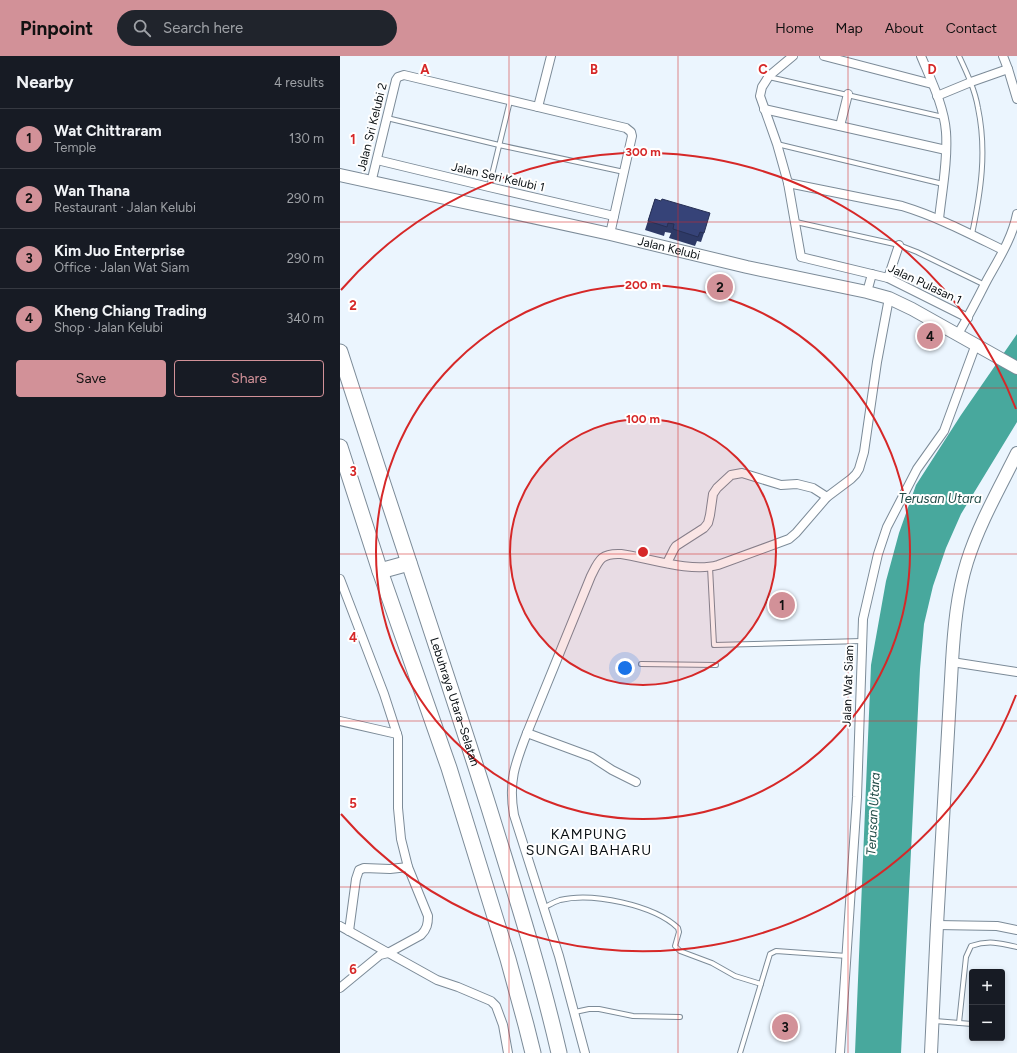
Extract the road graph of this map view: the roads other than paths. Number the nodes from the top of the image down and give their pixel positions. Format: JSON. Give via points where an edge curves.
{"nodes":[{"id":1,"x":552,"y":56,"type":"edge"},
{"id":2,"x":793,"y":56,"type":"edge"},
{"id":3,"x":824,"y":56,"type":"edge"},
{"id":4,"x":921,"y":56,"type":"edge"},
{"id":5,"x":960,"y":56,"type":"edge"},
{"id":6,"x":1003,"y":56,"type":"edge"},
{"id":7,"x":1008,"y":69,"type":"junction"},
{"id":8,"x":769,"y":76,"type":"junction"},
{"id":9,"x":971,"y":82,"type":"junction"},
{"id":10,"x":932,"y":84,"type":"junction"},
{"id":11,"x":848,"y":94,"type":"junction"},
{"id":12,"x":937,"y":96,"type":"junction"},
{"id":13,"x":1017,"y":99,"type":"edge"},
{"id":14,"x":510,"y":101,"type":"junction"},
{"id":15,"x":538,"y":107,"type":"junction"},
{"id":16,"x":764,"y":109,"type":"junction"},
{"id":17,"x":944,"y":117,"type":"junction"},
{"id":18,"x":387,"y":118,"type":"junction"},
{"id":19,"x":840,"y":126,"type":"junction"},
{"id":20,"x":777,"y":144,"type":"junction"},
{"id":21,"x":499,"y":145,"type":"junction"},
{"id":22,"x":946,"y":150,"type":"junction"},
{"id":23,"x":377,"y":160,"type":"junction"},
{"id":24,"x":624,"y":172,"type":"junction"},
{"id":25,"x":340,"y":175,"type":"edge"},
{"id":26,"x":371,"y":183,"type":"junction"},
{"id":27,"x":788,"y":183,"type":"junction"},
{"id":28,"x":943,"y":184,"type":"junction"},
{"id":29,"x":489,"y":187,"type":"junction"},
{"id":30,"x":1017,"y":214,"type":"edge"},
{"id":31,"x":614,"y":216,"type":"junction"},
{"id":32,"x":939,"y":219,"type":"junction"},
{"id":33,"x":796,"y":222,"type":"junction"},
{"id":34,"x":610,"y":234,"type":"junction"},
{"id":35,"x":971,"y":235,"type":"junction"},
{"id":36,"x":899,"y":246,"type":"junction"},
{"id":37,"x":1003,"y":250,"type":"junction"},
{"id":38,"x":872,"y":274,"type":"junction"},
{"id":39,"x":888,"y":278,"type":"junction"},
{"id":40,"x":985,"y":285,"type":"junction"},
{"id":41,"x":867,"y":292,"type":"junction"},
{"id":42,"x":889,"y":298,"type":"junction"},
{"id":43,"x":968,"y":318,"type":"junction"},
{"id":44,"x":958,"y":334,"type":"junction"},
{"id":45,"x":976,"y":344,"type":"junction"},
{"id":46,"x":340,"y":352,"type":"edge"},
{"id":47,"x":1017,"y":368,"type":"edge"},
{"id":48,"x":340,"y":447,"type":"edge"},
{"id":49,"x":1017,"y":453,"type":"edge"},
{"id":50,"x":827,"y":497,"type":"junction"},
{"id":51,"x":409,"y":563,"type":"junction"},
{"id":52,"x":668,"y":563,"type":"junction"},
{"id":53,"x":710,"y":568,"type":"junction"},
{"id":54,"x":380,"y":571,"type":"junction"},
{"id":55,"x":340,"y":579,"type":"edge"},
{"id":56,"x":862,"y":641,"type":"junction"},
{"id":57,"x":952,"y":662,"type":"junction"},
{"id":58,"x":641,"y":664,"type":"dead end"},
{"id":59,"x":716,"y":665,"type":"dead end"},
{"id":60,"x":1017,"y":672,"type":"edge"},
{"id":61,"x":340,"y":721,"type":"edge"},
{"id":62,"x":527,"y":733,"type":"junction"},
{"id":63,"x":397,"y":734,"type":"junction"},
{"id":64,"x":636,"y":782,"type":"dead end"},
{"id":65,"x":408,"y":867,"type":"junction"},
{"id":66,"x":543,"y":908,"type":"junction"},
{"id":67,"x":937,"y":925,"type":"junction"},
{"id":68,"x":340,"y":926,"type":"edge"},
{"id":69,"x":1017,"y":930,"type":"edge"},
{"id":70,"x":349,"y":931,"type":"junction"},
{"id":71,"x":1017,"y":947,"type":"edge"},
{"id":72,"x":388,"y":953,"type":"junction"},
{"id":73,"x":847,"y":956,"type":"junction"},
{"id":74,"x":761,"y":984,"type":"junction"},
{"id":75,"x":340,"y":988,"type":"edge"},
{"id":76,"x":575,"y":1012,"type":"junction"},
{"id":77,"x":680,"y":1017,"type":"dead end"},
{"id":78,"x":932,"y":1020,"type":"junction"},
{"id":79,"x":960,"y":1023,"type":"junction"},
{"id":80,"x":969,"y":1024,"type":"edge"},
{"id":81,"x":508,"y":1053,"type":"edge"},
{"id":82,"x":533,"y":1053,"type":"edge"},
{"id":83,"x":559,"y":1053,"type":"edge"},
{"id":84,"x":585,"y":1053,"type":"edge"},
{"id":85,"x":740,"y":1053,"type":"edge"},
{"id":86,"x":840,"y":1053,"type":"edge"},
{"id":87,"x":931,"y":1053,"type":"edge"}],
"edges":[{"from":1,"to":15,"type":"street"},
{"from":2,"to":8,"type":"street"},
{"from":3,"to":10,"type":"street"},
{"from":4,"to":10,"type":"street"},
{"from":5,"to":9,"type":"lane"},
{"from":6,"to":7,"type":"street"},
{"from":7,"to":9,"type":"street"},
{"from":7,"to":13,"type":"street"},
{"from":8,"to":11,"type":"lane"},
{"from":8,"to":16,"type":"street","via":[[760,91]]},
{"from":9,"to":12,"type":"street"},
{"from":9,"to":35,"type":"lane","via":[[978,106],[983,161]]},
{"from":10,"to":12,"type":"street"},
{"from":11,"to":17,"type":"lane"},
{"from":11,"to":19,"type":"street"},
{"from":12,"to":17,"type":"street"},
{"from":14,"to":15,"type":"street","name":"Jalan Sri Kelubi 2"},
{"from":14,"to":18,"type":"street","name":"Jalan Sri Kelubi 2","via":[[404,75],[396,80]]},
{"from":14,"to":21,"type":"lane"},
{"from":15,"to":24,"type":"street","name":"Jalan Sri Kelubi 2","via":[[626,128],[632,136]]},
{"from":16,"to":19,"type":"street"},
{"from":16,"to":20,"type":"street"},
{"from":17,"to":22,"type":"street"},
{"from":18,"to":21,"type":"lane"},
{"from":18,"to":23,"type":"street","name":"Jalan Sri Kelubi 2"},
{"from":19,"to":22,"type":"street"},
{"from":20,"to":27,"type":"street"},
{"from":20,"to":28,"type":"lane"},
{"from":21,"to":24,"type":"lane"},
{"from":21,"to":29,"type":"lane"},
{"from":22,"to":28,"type":"street"},
{"from":23,"to":26,"type":"street","name":"Jalan Sri Kelubi 2"},
{"from":23,"to":29,"type":"street","name":"Jalan Seri Kelubi 1"},
{"from":24,"to":31,"type":"street","name":"Jalan Sri Kelubi 2"},
{"from":25,"to":26,"type":"main road","name":"Jalan Kelubi"},
{"from":26,"to":34,"type":"main road","name":"Jalan Kelubi"},
{"from":27,"to":32,"type":"street","via":[[902,206]]},
{"from":27,"to":33,"type":"street"},
{"from":28,"to":32,"type":"street"},
{"from":29,"to":31,"type":"street","name":"Jalan Seri Kelubi 1"},
{"from":30,"to":37,"type":"street"},
{"from":31,"to":34,"type":"street","name":"Jalan Sri Kelubi 2"},
{"from":32,"to":35,"type":"street"},
{"from":33,"to":36,"type":"lane"},
{"from":33,"to":38,"type":"street","name":"Jalan Pulasan 1","via":[[802,257]]},
{"from":34,"to":41,"type":"main road","name":"Jalan Kelubi","via":[[747,267]]},
{"from":35,"to":37,"type":"street"},
{"from":36,"to":39,"type":"street"},
{"from":36,"to":40,"type":"lane"},
{"from":37,"to":40,"type":"street"},
{"from":38,"to":39,"type":"street","name":"Jalan Pulasan 1"},
{"from":38,"to":41,"type":"street"},
{"from":39,"to":43,"type":"street","name":"Jalan Pulasan 1"},
{"from":40,"to":43,"type":"street"},
{"from":41,"to":42,"type":"main road","name":"Jalan Kelubi"},
{"from":42,"to":44,"type":"main road","name":"Jalan Kelubi"},
{"from":42,"to":50,"type":"street","via":[[859,469],[851,479]]},
{"from":43,"to":44,"type":"street"},
{"from":44,"to":45,"type":"main road","name":"Jalan Kelubi"},
{"from":45,"to":47,"type":"main road","name":"Jalan Kelubi"},
{"from":45,"to":56,"type":"street","name":"Jalan Wat Siam","via":[[944,431],[917,469],[887,527],[863,619]]},
{"from":46,"to":51,"type":"highway","name":"Lebuhraya Utara–Selatan"},
{"from":48,"to":54,"type":"highway"},
{"from":49,"to":57,"type":"main road","via":[[983,521],[967,562],[958,598]]},
{"from":50,"to":52,"type":"street","via":[[813,488],[797,484],[781,485],[742,473],[731,475],[713,494],[708,523],[676,546]]},
{"from":50,"to":53,"type":"street","via":[[789,539]]},
{"from":51,"to":54,"type":"highway"},
{"from":51,"to":83,"type":"highway","name":"Lebuhraya Utara–Selatan","via":[[514,888],[551,1015]]},
{"from":52,"to":53,"type":"street"},
{"from":52,"to":62,"type":"street","via":[[631,555],[612,554],[605,555],[600,560],[591,576]]},
{"from":53,"to":56,"type":"lane","via":[[714,645]]},
{"from":54,"to":82,"type":"highway","via":[[456,790],[508,959]]},
{"from":55,"to":63,"type":"street"},
{"from":56,"to":73,"type":"street","name":"Jalan Wat Siam","via":[[857,797]]},
{"from":57,"to":60,"type":"street"},
{"from":57,"to":67,"type":"main road"},
{"from":58,"to":59,"type":"lane"},
{"from":61,"to":63,"type":"street"},
{"from":62,"to":64,"type":"street","via":[[592,757]]},
{"from":62,"to":66,"type":"street","via":[[512,777],[512,802]]},
{"from":63,"to":65,"type":"street","via":[[398,818]]},
{"from":65,"to":70,"type":"street","via":[[359,870]]},
{"from":65,"to":72,"type":"street","via":[[428,916],[427,927],[422,935]]},
{"from":66,"to":74,"type":"lane","via":[[560,900],[593,898],[624,903],[651,912],[678,928],[675,946],[680,951]]},
{"from":66,"to":76,"type":"street"},
{"from":67,"to":69,"type":"street","via":[[997,926]]},
{"from":67,"to":78,"type":"main road"},
{"from":68,"to":70,"type":"street"},
{"from":70,"to":72,"type":"street"},
{"from":71,"to":79,"type":"lane","via":[[982,942],[972,946],[966,957]]},
{"from":72,"to":75,"type":"street","via":[[380,955]]},
{"from":72,"to":81,"type":"street","via":[[437,980],[491,1001],[496,1006],[503,1026]]},
{"from":73,"to":74,"type":"lane","via":[[776,951],[768,957]]},
{"from":73,"to":86,"type":"street","name":"Jalan Wat Siam"},
{"from":74,"to":85,"type":"lane"},
{"from":76,"to":77,"type":"lane","via":[[599,1009],[633,1016]]},
{"from":76,"to":84,"type":"street"},
{"from":78,"to":79,"type":"lane"},
{"from":78,"to":87,"type":"main road"},
{"from":79,"to":80,"type":"lane"}]}
